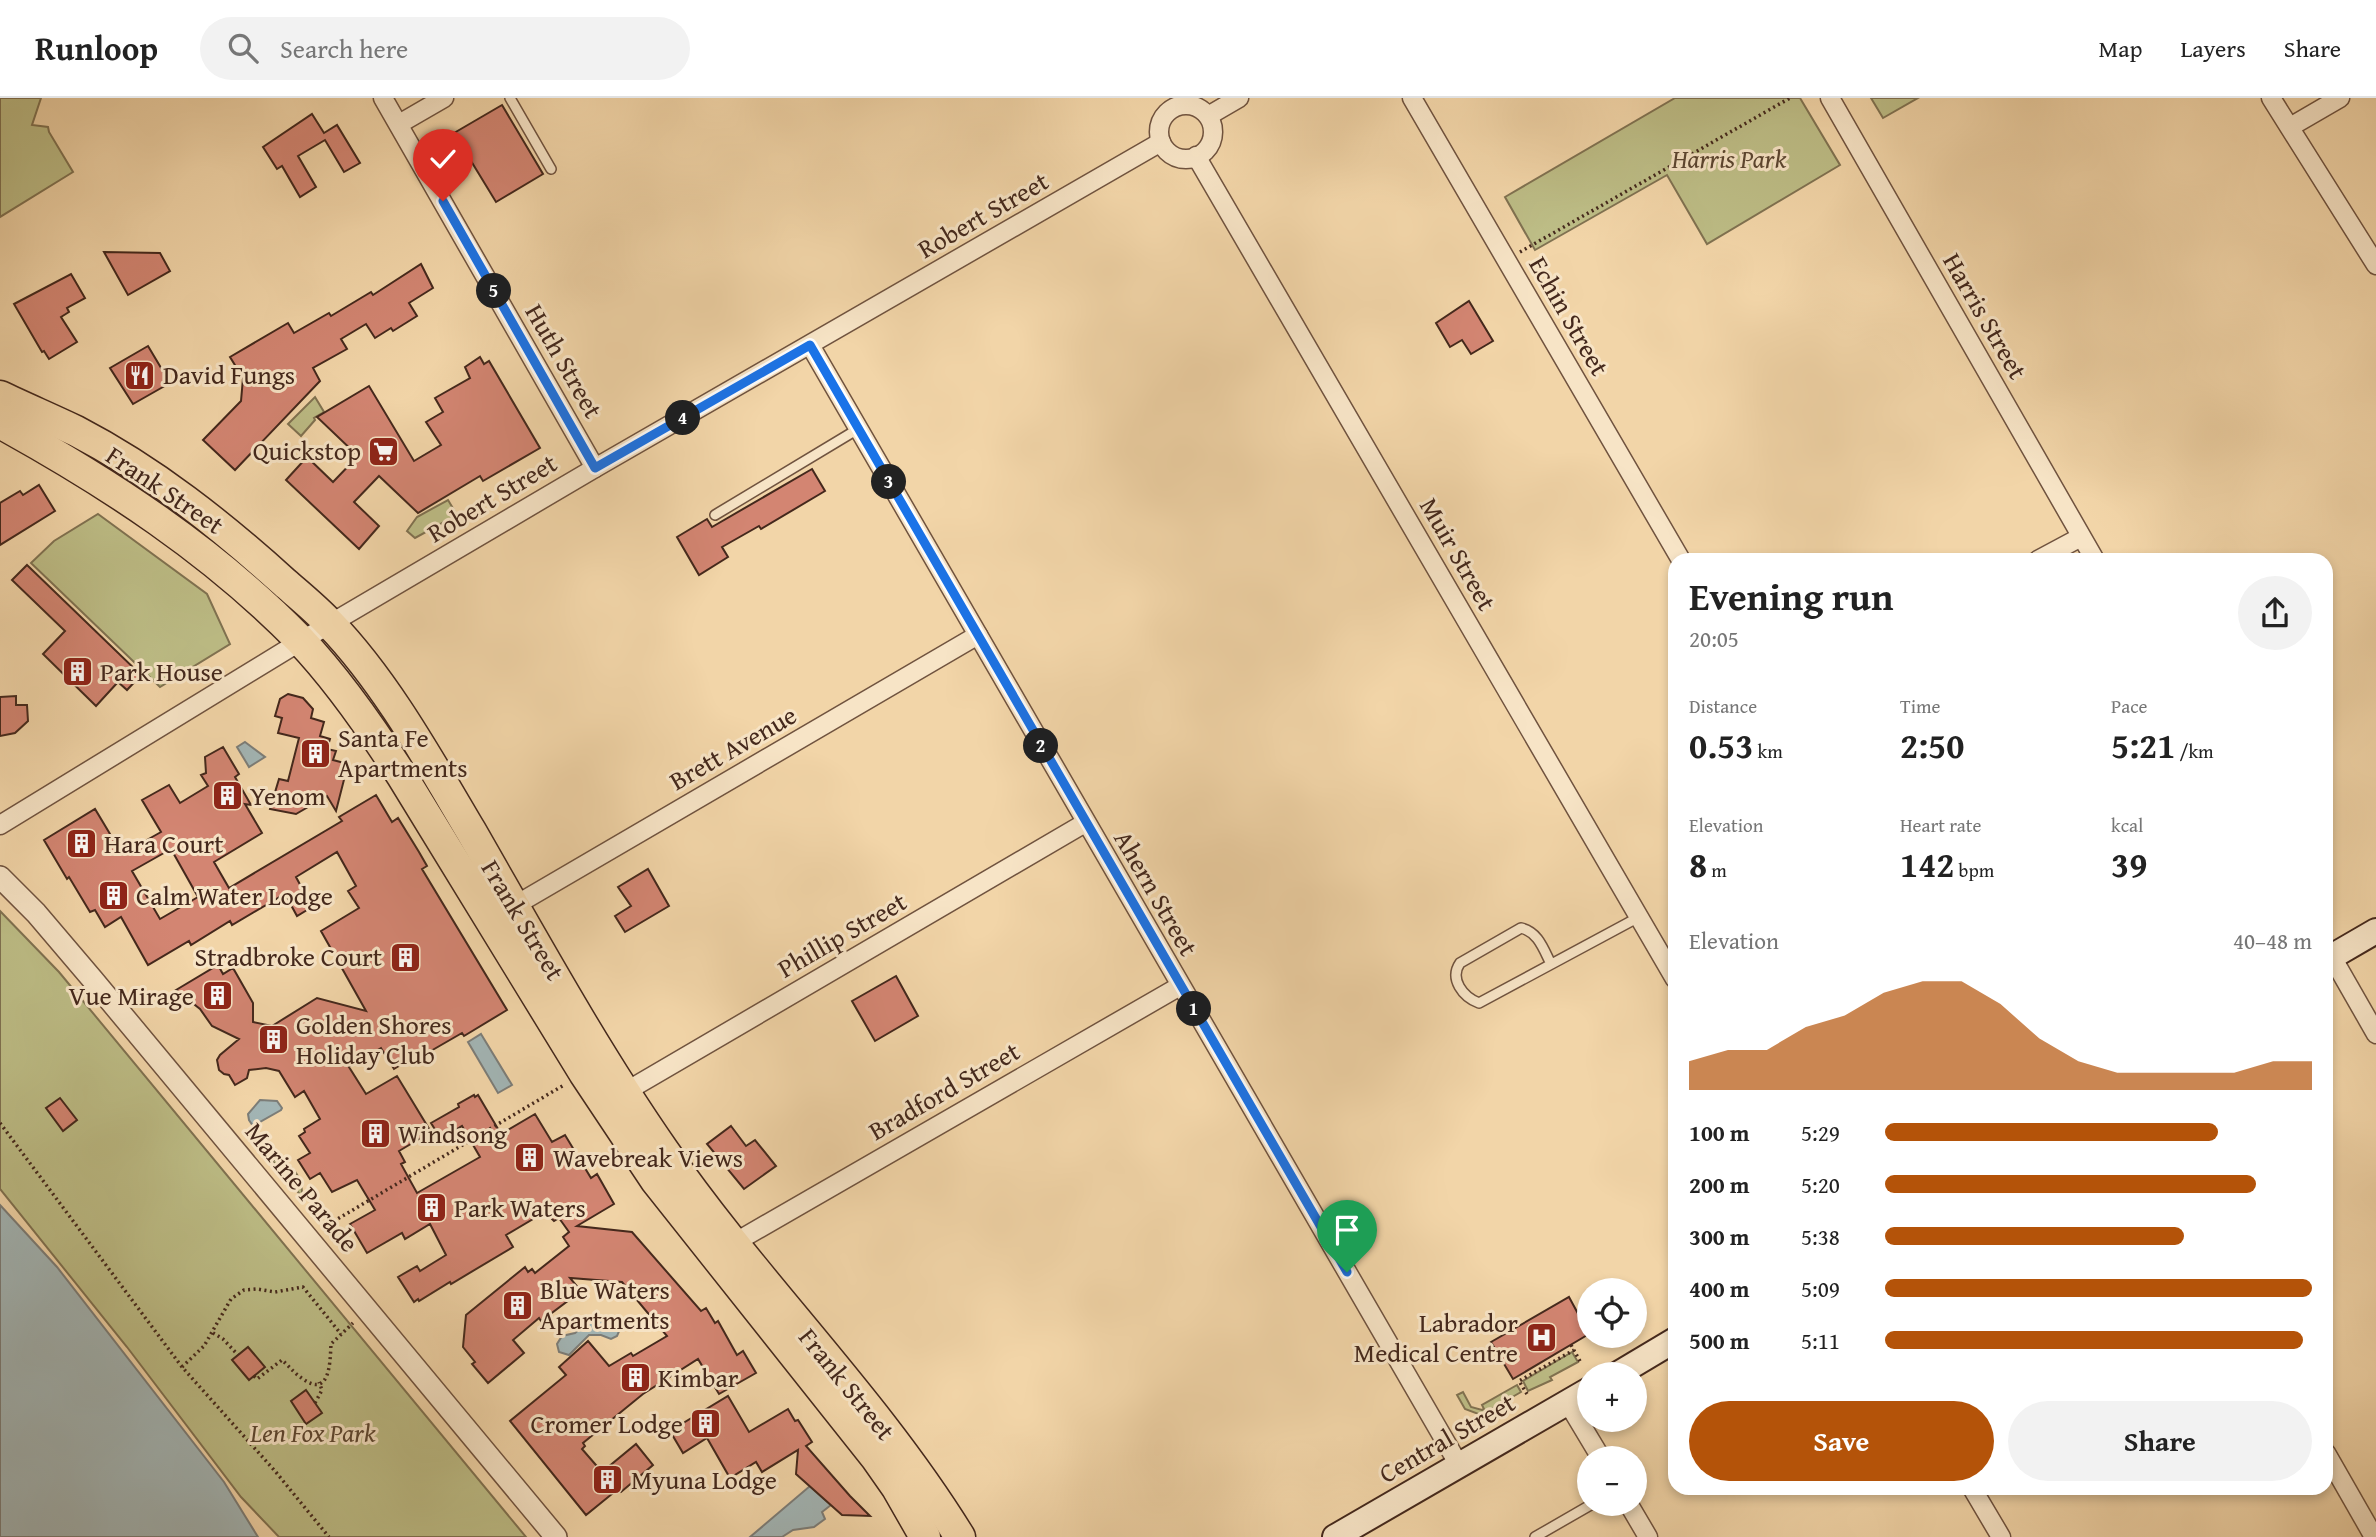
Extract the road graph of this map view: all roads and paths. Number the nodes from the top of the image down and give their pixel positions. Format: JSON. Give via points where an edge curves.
{"nodes":[{"id":1,"x":383,"y":98,"type":"edge"},
{"id":2,"x":444,"y":98,"type":"edge"},
{"id":3,"x":510,"y":98,"type":"edge"},
{"id":4,"x":1239,"y":98,"type":"edge"},
{"id":5,"x":1412,"y":98,"type":"edge"},
{"id":6,"x":1790,"y":98,"type":"edge"},
{"id":7,"x":1830,"y":98,"type":"edge"},
{"id":8,"x":2272,"y":98,"type":"edge"},
{"id":9,"x":2340,"y":98,"type":"edge"},
{"id":10,"x":1166,"y":104,"type":"edge"},
{"id":11,"x":1208,"y":116,"type":"junction"},
{"id":12,"x":399,"y":124,"type":"junction"},
{"id":13,"x":2290,"y":127,"type":"junction"},
{"id":14,"x":1161,"y":142,"type":"junction"},
{"id":15,"x":1196,"y":156,"type":"junction"},
{"id":16,"x":551,"y":169,"type":"dead end"},
{"id":17,"x":1506,"y":260,"type":"junction"},
{"id":18,"x":2376,"y":265,"type":"edge"},
{"id":19,"x":810,"y":345,"type":"junction"},
{"id":20,"x":0,"y":396,"type":"edge"},
{"id":21,"x":0,"y":423,"type":"edge"},
{"id":22,"x":858,"y":429,"type":"junction"},
{"id":23,"x":595,"y":468,"type":"junction"},
{"id":24,"x":715,"y":515,"type":"dead end"},
{"id":25,"x":2081,"y":537,"type":"junction"},
{"id":26,"x":1677,"y":553,"type":"edge"},
{"id":27,"x":2051,"y":553,"type":"edge"},
{"id":28,"x":2091,"y":553,"type":"edge"},
{"id":29,"x":331,"y":624,"type":"junction"},
{"id":30,"x":978,"y":635,"type":"junction"},
{"id":31,"x":301,"y":641,"type":"junction"},
{"id":32,"x":1085,"y":823,"type":"junction"},
{"id":33,"x":0,"y":825,"type":"edge"},
{"id":34,"x":0,"y":877,"type":"edge"},
{"id":35,"x":514,"y":906,"type":"junction"},
{"id":36,"x":1639,"y":917,"type":"junction"},
{"id":37,"x":2376,"y":931,"type":"edge"},
{"id":38,"x":2333,"y":952,"type":"edge"},
{"id":39,"x":2333,"y":961,"type":"edge"},
{"id":40,"x":1551,"y":964,"type":"junction"},
{"id":41,"x":1668,"y":967,"type":"edge"},
{"id":42,"x":1180,"y":986,"type":"junction"},
{"id":43,"x":2376,"y":1034,"type":"edge"},
{"id":44,"x":584,"y":1073,"type":"junction"},
{"id":45,"x":625,"y":1092,"type":"junction"},
{"id":46,"x":0,"y":1123,"type":"edge"},
{"id":47,"x":322,"y":1228,"type":"dead end"},
{"id":48,"x":734,"y":1242,"type":"junction"},
{"id":49,"x":213,"y":1332,"type":"junction"},
{"id":50,"x":1668,"y":1344,"type":"edge"},
{"id":51,"x":238,"y":1355,"type":"dead end"},
{"id":52,"x":1580,"y":1362,"type":"edge"},
{"id":53,"x":1638,"y":1362,"type":"edge"},
{"id":54,"x":182,"y":1367,"type":"junction"},
{"id":55,"x":254,"y":1376,"type":"dead end"},
{"id":56,"x":320,"y":1382,"type":"junction"},
{"id":57,"x":1527,"y":1394,"type":"dead end"},
{"id":58,"x":1577,"y":1397,"type":"edge"},
{"id":59,"x":315,"y":1403,"type":"dead end"},
{"id":60,"x":1459,"y":1465,"type":"junction"},
{"id":61,"x":2333,"y":1465,"type":"edge"},
{"id":62,"x":1976,"y":1495,"type":"edge"},
{"id":63,"x":1577,"y":1513,"type":"edge"},
{"id":64,"x":1636,"y":1516,"type":"edge"},
{"id":65,"x":329,"y":1537,"type":"edge"},
{"id":66,"x":556,"y":1537,"type":"edge"},
{"id":67,"x":925,"y":1537,"type":"edge"},
{"id":68,"x":960,"y":1537,"type":"edge"},
{"id":69,"x":1335,"y":1537,"type":"edge"},
{"id":70,"x":1535,"y":1537,"type":"edge"},
{"id":71,"x":1648,"y":1537,"type":"edge"},
{"id":72,"x":2001,"y":1537,"type":"edge"},
{"id":73,"x":2374,"y":1537,"type":"edge"}],
"edges":[{"from":1,"to":12,"type":"street","name":"Huth Street"},
{"from":2,"to":12,"type":"street"},
{"from":3,"to":16,"type":"lane"},
{"from":4,"to":11,"type":"street"},
{"from":5,"to":17,"type":"street","name":"Echin Street"},
{"from":6,"to":17,"type":"path"},
{"from":7,"to":25,"type":"street","name":"Harris Street"},
{"from":8,"to":13,"type":"street"},
{"from":9,"to":13,"type":"street"},
{"from":10,"to":11,"type":"street","via":[[1193,106]]},
{"from":10,"to":14,"type":"street","via":[[1159,128]]},
{"from":11,"to":15,"type":"street","via":[[1211,141]]},
{"from":12,"to":23,"type":"street","name":"Huth Street"},
{"from":13,"to":18,"type":"street"},
{"from":14,"to":15,"type":"street","via":[[1175,156]]},
{"from":14,"to":19,"type":"street","name":"Robert Street"},
{"from":15,"to":36,"type":"street","name":"Muir Street"},
{"from":17,"to":26,"type":"street","name":"Echin Street"},
{"from":19,"to":22,"type":"street","name":"Ahern Street"},
{"from":19,"to":23,"type":"street","name":"Robert Street"},
{"from":20,"to":29,"type":"highway","name":"Frank Street","via":[[75,431],[194,505]]},
{"from":21,"to":31,"type":"highway","name":"Frank Street","via":[[179,534]]},
{"from":22,"to":24,"type":"lane"},
{"from":22,"to":30,"type":"street","name":"Ahern Street"},
{"from":23,"to":29,"type":"street","name":"Robert Street"},
{"from":25,"to":27,"type":"street"},
{"from":25,"to":28,"type":"street","name":"Harris Street"},
{"from":29,"to":31,"type":"street","name":"Robert Street"},
{"from":29,"to":35,"type":"highway","name":"Frank Street","via":[[424,752]]},
{"from":30,"to":32,"type":"street","name":"Ahern Street"},
{"from":30,"to":35,"type":"street","name":"Brett Avenue"},
{"from":31,"to":33,"type":"street","name":"Robert Street"},
{"from":31,"to":44,"type":"highway","name":"Frank Street","via":[[372,729]]},
{"from":32,"to":42,"type":"street","name":"Ahern Street"},
{"from":32,"to":45,"type":"street","name":"Phillip Street"},
{"from":34,"to":66,"type":"street","name":"Marine Parade","via":[[93,980]]},
{"from":35,"to":45,"type":"highway","name":"Frank Street"},
{"from":36,"to":40,"type":"lane"},
{"from":36,"to":41,"type":"street","name":"Muir Street"},
{"from":37,"to":38,"type":"main road"},
{"from":39,"to":43,"type":"street"},
{"from":40,"to":40,"type":"lane","via":[[1479,1003],[1468,999],[1456,979],[1460,963],[1521,928],[1536,936]]},
{"from":42,"to":48,"type":"street","name":"Bradford Street"},
{"from":42,"to":60,"type":"street","name":"Ahern Street"},
{"from":44,"to":47,"type":"path"},
{"from":44,"to":67,"type":"highway","name":"Frank Street","via":[[656,1181],[876,1458]]},
{"from":45,"to":48,"type":"highway","name":"Frank Street","via":[[664,1152]]},
{"from":46,"to":54,"type":"path"},
{"from":48,"to":68,"type":"highway","name":"Frank Street","via":[[889,1436]]},
{"from":49,"to":51,"type":"path"},
{"from":49,"to":54,"type":"path"},
{"from":49,"to":56,"type":"path","via":[[231,1299],[244,1290],[275,1292],[303,1287],[341,1334],[331,1344],[329,1373]]},
{"from":50,"to":53,"type":"main road"},
{"from":52,"to":57,"type":"path","via":[[1572,1347],[1519,1381]]},
{"from":54,"to":65,"type":"path"},
{"from":55,"to":56,"type":"path","via":[[257,1379],[282,1360],[307,1382]]},
{"from":56,"to":59,"type":"path","via":[[322,1390]]},
{"from":58,"to":60,"type":"main road","name":"Central Street"},
{"from":60,"to":69,"type":"main road","name":"Central Street"},
{"from":61,"to":73,"type":"street"},
{"from":62,"to":72,"type":"street"},
{"from":63,"to":70,"type":"lane"},
{"from":64,"to":71,"type":"street"}]}
